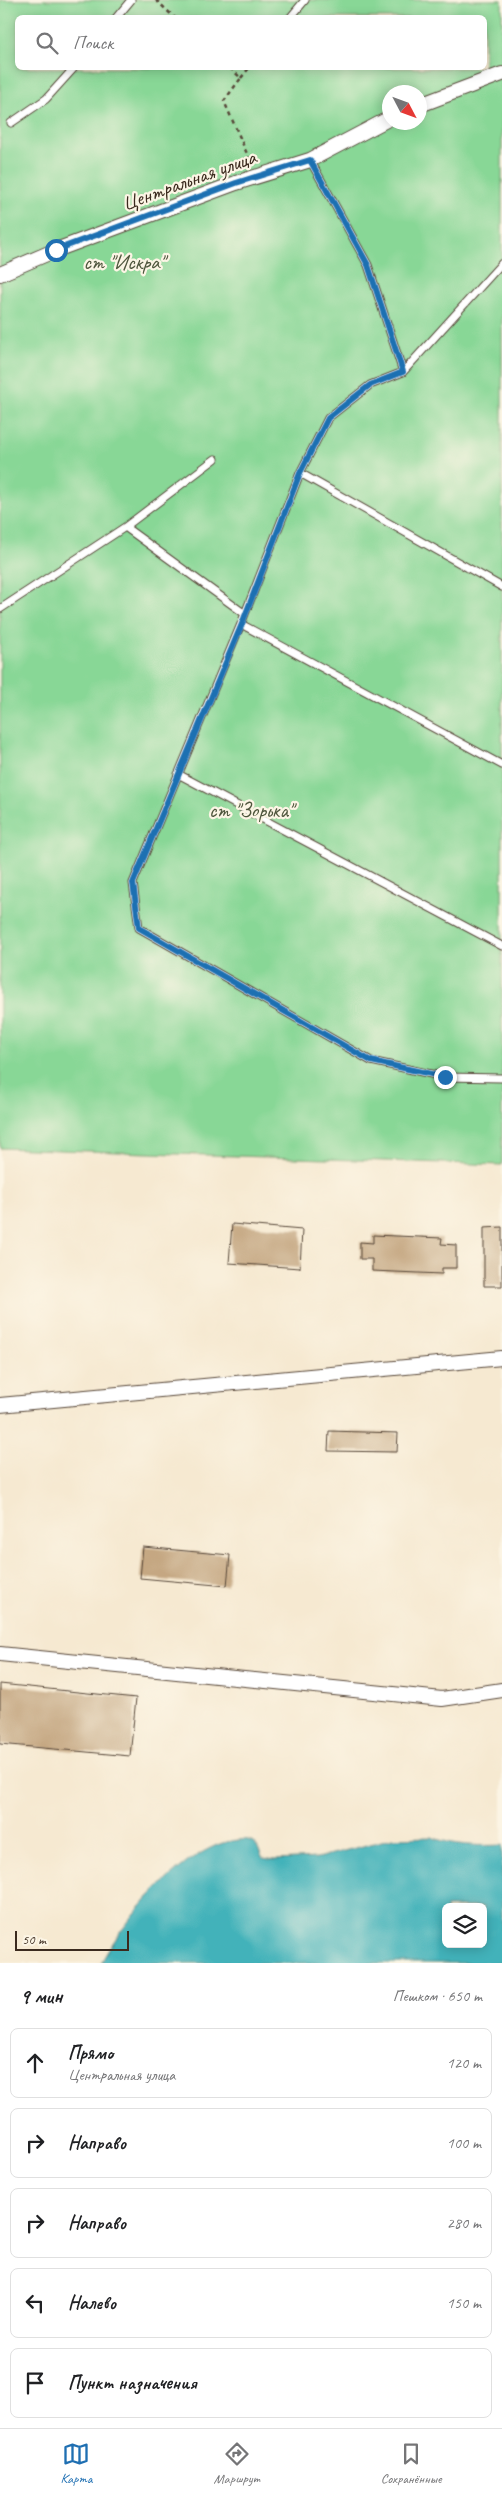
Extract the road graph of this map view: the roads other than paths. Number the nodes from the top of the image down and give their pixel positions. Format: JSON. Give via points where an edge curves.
{"nodes":[{"id":1,"x":130,"y":0,"type":"edge"},
{"id":2,"x":305,"y":0,"type":"edge"},
{"id":3,"x":118,"y":15,"type":"edge"},
{"id":4,"x":292,"y":15,"type":"edge"},
{"id":5,"x":72,"y":70,"type":"edge"},
{"id":6,"x":502,"y":74,"type":"edge"},
{"id":7,"x":427,"y":102,"type":"edge"},
{"id":8,"x":382,"y":122,"type":"edge"},
{"id":9,"x":11,"y":123,"type":"dead end"},
{"id":10,"x":310,"y":160,"type":"junction"},
{"id":11,"x":502,"y":262,"type":"edge"},
{"id":12,"x":0,"y":274,"type":"edge"},
{"id":13,"x":403,"y":372,"type":"junction"},
{"id":14,"x":215,"y":459,"type":"dead end"},
{"id":15,"x":300,"y":473,"type":"junction"},
{"id":16,"x":126,"y":527,"type":"junction"},
{"id":17,"x":502,"y":587,"type":"edge"},
{"id":18,"x":0,"y":609,"type":"edge"},
{"id":19,"x":245,"y":614,"type":"junction"},
{"id":20,"x":242,"y":624,"type":"junction"},
{"id":21,"x":502,"y":765,"type":"edge"},
{"id":22,"x":178,"y":774,"type":"junction"},
{"id":23,"x":502,"y":946,"type":"edge"},
{"id":24,"x":502,"y":1078,"type":"edge"},
{"id":25,"x":502,"y":1358,"type":"edge"},
{"id":26,"x":0,"y":1405,"type":"edge"},
{"id":27,"x":0,"y":1654,"type":"edge"},
{"id":28,"x":502,"y":1690,"type":"edge"}],
"edges":[{"from":1,"to":3,"type":"lane"},
{"from":2,"to":4,"type":"lane"},
{"from":5,"to":9,"type":"lane","via":[[46,99]]},
{"from":6,"to":7,"type":"street"},
{"from":8,"to":10,"type":"street","name":"Центральная улица"},
{"from":10,"to":12,"type":"street","name":"Центральная улица","via":[[257,176]]},
{"from":10,"to":13,"type":"lane","via":[[368,265]]},
{"from":11,"to":13,"type":"lane"},
{"from":13,"to":15,"type":"lane","via":[[370,385],[328,418]]},
{"from":14,"to":16,"type":"lane"},
{"from":15,"to":17,"type":"lane"},
{"from":15,"to":19,"type":"lane"},
{"from":16,"to":18,"type":"lane"},
{"from":16,"to":19,"type":"lane"},
{"from":19,"to":20,"type":"lane"},
{"from":20,"to":21,"type":"lane"},
{"from":20,"to":22,"type":"lane"},
{"from":22,"to":23,"type":"lane"},
{"from":22,"to":24,"type":"lane","via":[[133,883],[139,928],[371,1061],[445,1077]]},
{"from":25,"to":26,"type":"street"},
{"from":27,"to":28,"type":"street","via":[[442,1699]]}]}
